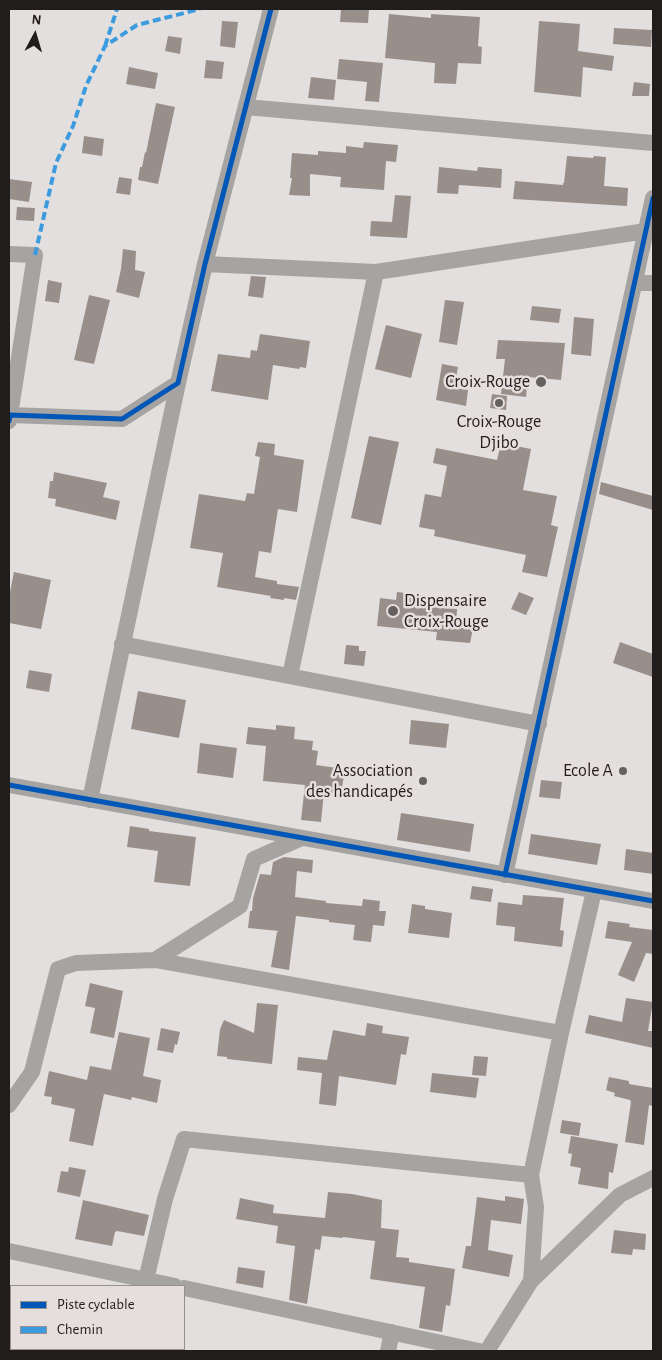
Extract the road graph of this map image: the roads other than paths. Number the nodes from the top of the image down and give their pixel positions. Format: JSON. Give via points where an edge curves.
{"nodes":[{"id":1,"x":271,"y":9,"type":"edge"},
{"id":2,"x":246,"y":107,"type":"junction"},
{"id":3,"x":653,"y":144,"type":"edge"},
{"id":4,"x":653,"y":198,"type":"edge"},
{"id":5,"x":646,"y":231,"type":"junction"},
{"id":6,"x":9,"y":254,"type":"edge"},
{"id":7,"x":205,"y":264,"type":"junction"},
{"id":8,"x":376,"y":272,"type":"junction"},
{"id":9,"x":635,"y":283,"type":"junction"},
{"id":10,"x":653,"y":283,"type":"edge"},
{"id":11,"x":178,"y":382,"type":"junction"},
{"id":12,"x":10,"y":418,"type":"edge"},
{"id":13,"x":122,"y":644,"type":"junction"},
{"id":14,"x":290,"y":676,"type":"junction"},
{"id":15,"x":539,"y":724,"type":"junction"},
{"id":16,"x":9,"y":785,"type":"edge"},
{"id":17,"x":90,"y":800,"type":"junction"},
{"id":18,"x":302,"y":838,"type":"junction"},
{"id":19,"x":505,"y":875,"type":"junction"},
{"id":20,"x":594,"y":891,"type":"junction"},
{"id":21,"x":653,"y":901,"type":"edge"},
{"id":22,"x":155,"y":960,"type":"junction"},
{"id":23,"x":561,"y":1033,"type":"junction"},
{"id":24,"x":9,"y":1105,"type":"edge"},
{"id":25,"x":531,"y":1175,"type":"junction"},
{"id":26,"x":653,"y":1178,"type":"edge"},
{"id":27,"x":9,"y":1251,"type":"edge"},
{"id":28,"x":146,"y":1280,"type":"junction"},
{"id":29,"x":531,"y":1281,"type":"junction"},
{"id":30,"x":170,"y":1285,"type":"edge"},
{"id":31,"x":185,"y":1288,"type":"edge"},
{"id":32,"x":392,"y":1332,"type":"junction"},
{"id":33,"x":388,"y":1351,"type":"edge"},
{"id":34,"x":479,"y":1351,"type":"edge"},
{"id":35,"x":488,"y":1351,"type":"edge"}],
"edges":[{"from":1,"to":2,"type":"street"},
{"from":2,"to":3,"type":"street"},
{"from":2,"to":7,"type":"street"},
{"from":4,"to":5,"type":"street"},
{"from":5,"to":8,"type":"street"},
{"from":5,"to":9,"type":"street"},
{"from":6,"to":12,"type":"street","via":[[35,255]]},
{"from":7,"to":8,"type":"street"},
{"from":7,"to":11,"type":"street"},
{"from":8,"to":14,"type":"street"},
{"from":9,"to":10,"type":"street"},
{"from":9,"to":15,"type":"street"},
{"from":11,"to":12,"type":"street","via":[[122,419]]},
{"from":11,"to":13,"type":"street"},
{"from":13,"to":14,"type":"street"},
{"from":13,"to":17,"type":"street"},
{"from":14,"to":15,"type":"street"},
{"from":15,"to":19,"type":"street"},
{"from":16,"to":17,"type":"street"},
{"from":17,"to":18,"type":"street"},
{"from":18,"to":19,"type":"street"},
{"from":18,"to":22,"type":"street","via":[[254,859],[240,906]]},
{"from":19,"to":20,"type":"street"},
{"from":20,"to":21,"type":"street"},
{"from":20,"to":23,"type":"street"},
{"from":22,"to":23,"type":"street"},
{"from":22,"to":24,"type":"street","via":[[76,963],[58,969],[32,1072]]},
{"from":23,"to":25,"type":"street"},
{"from":25,"to":28,"type":"street","via":[[184,1139]]},
{"from":25,"to":29,"type":"street","via":[[536,1208]]},
{"from":26,"to":29,"type":"street","via":[[620,1195]]},
{"from":27,"to":28,"type":"street"},
{"from":28,"to":30,"type":"street"},
{"from":29,"to":35,"type":"street"},
{"from":31,"to":32,"type":"street"},
{"from":32,"to":33,"type":"street"},
{"from":32,"to":34,"type":"street"}]}
